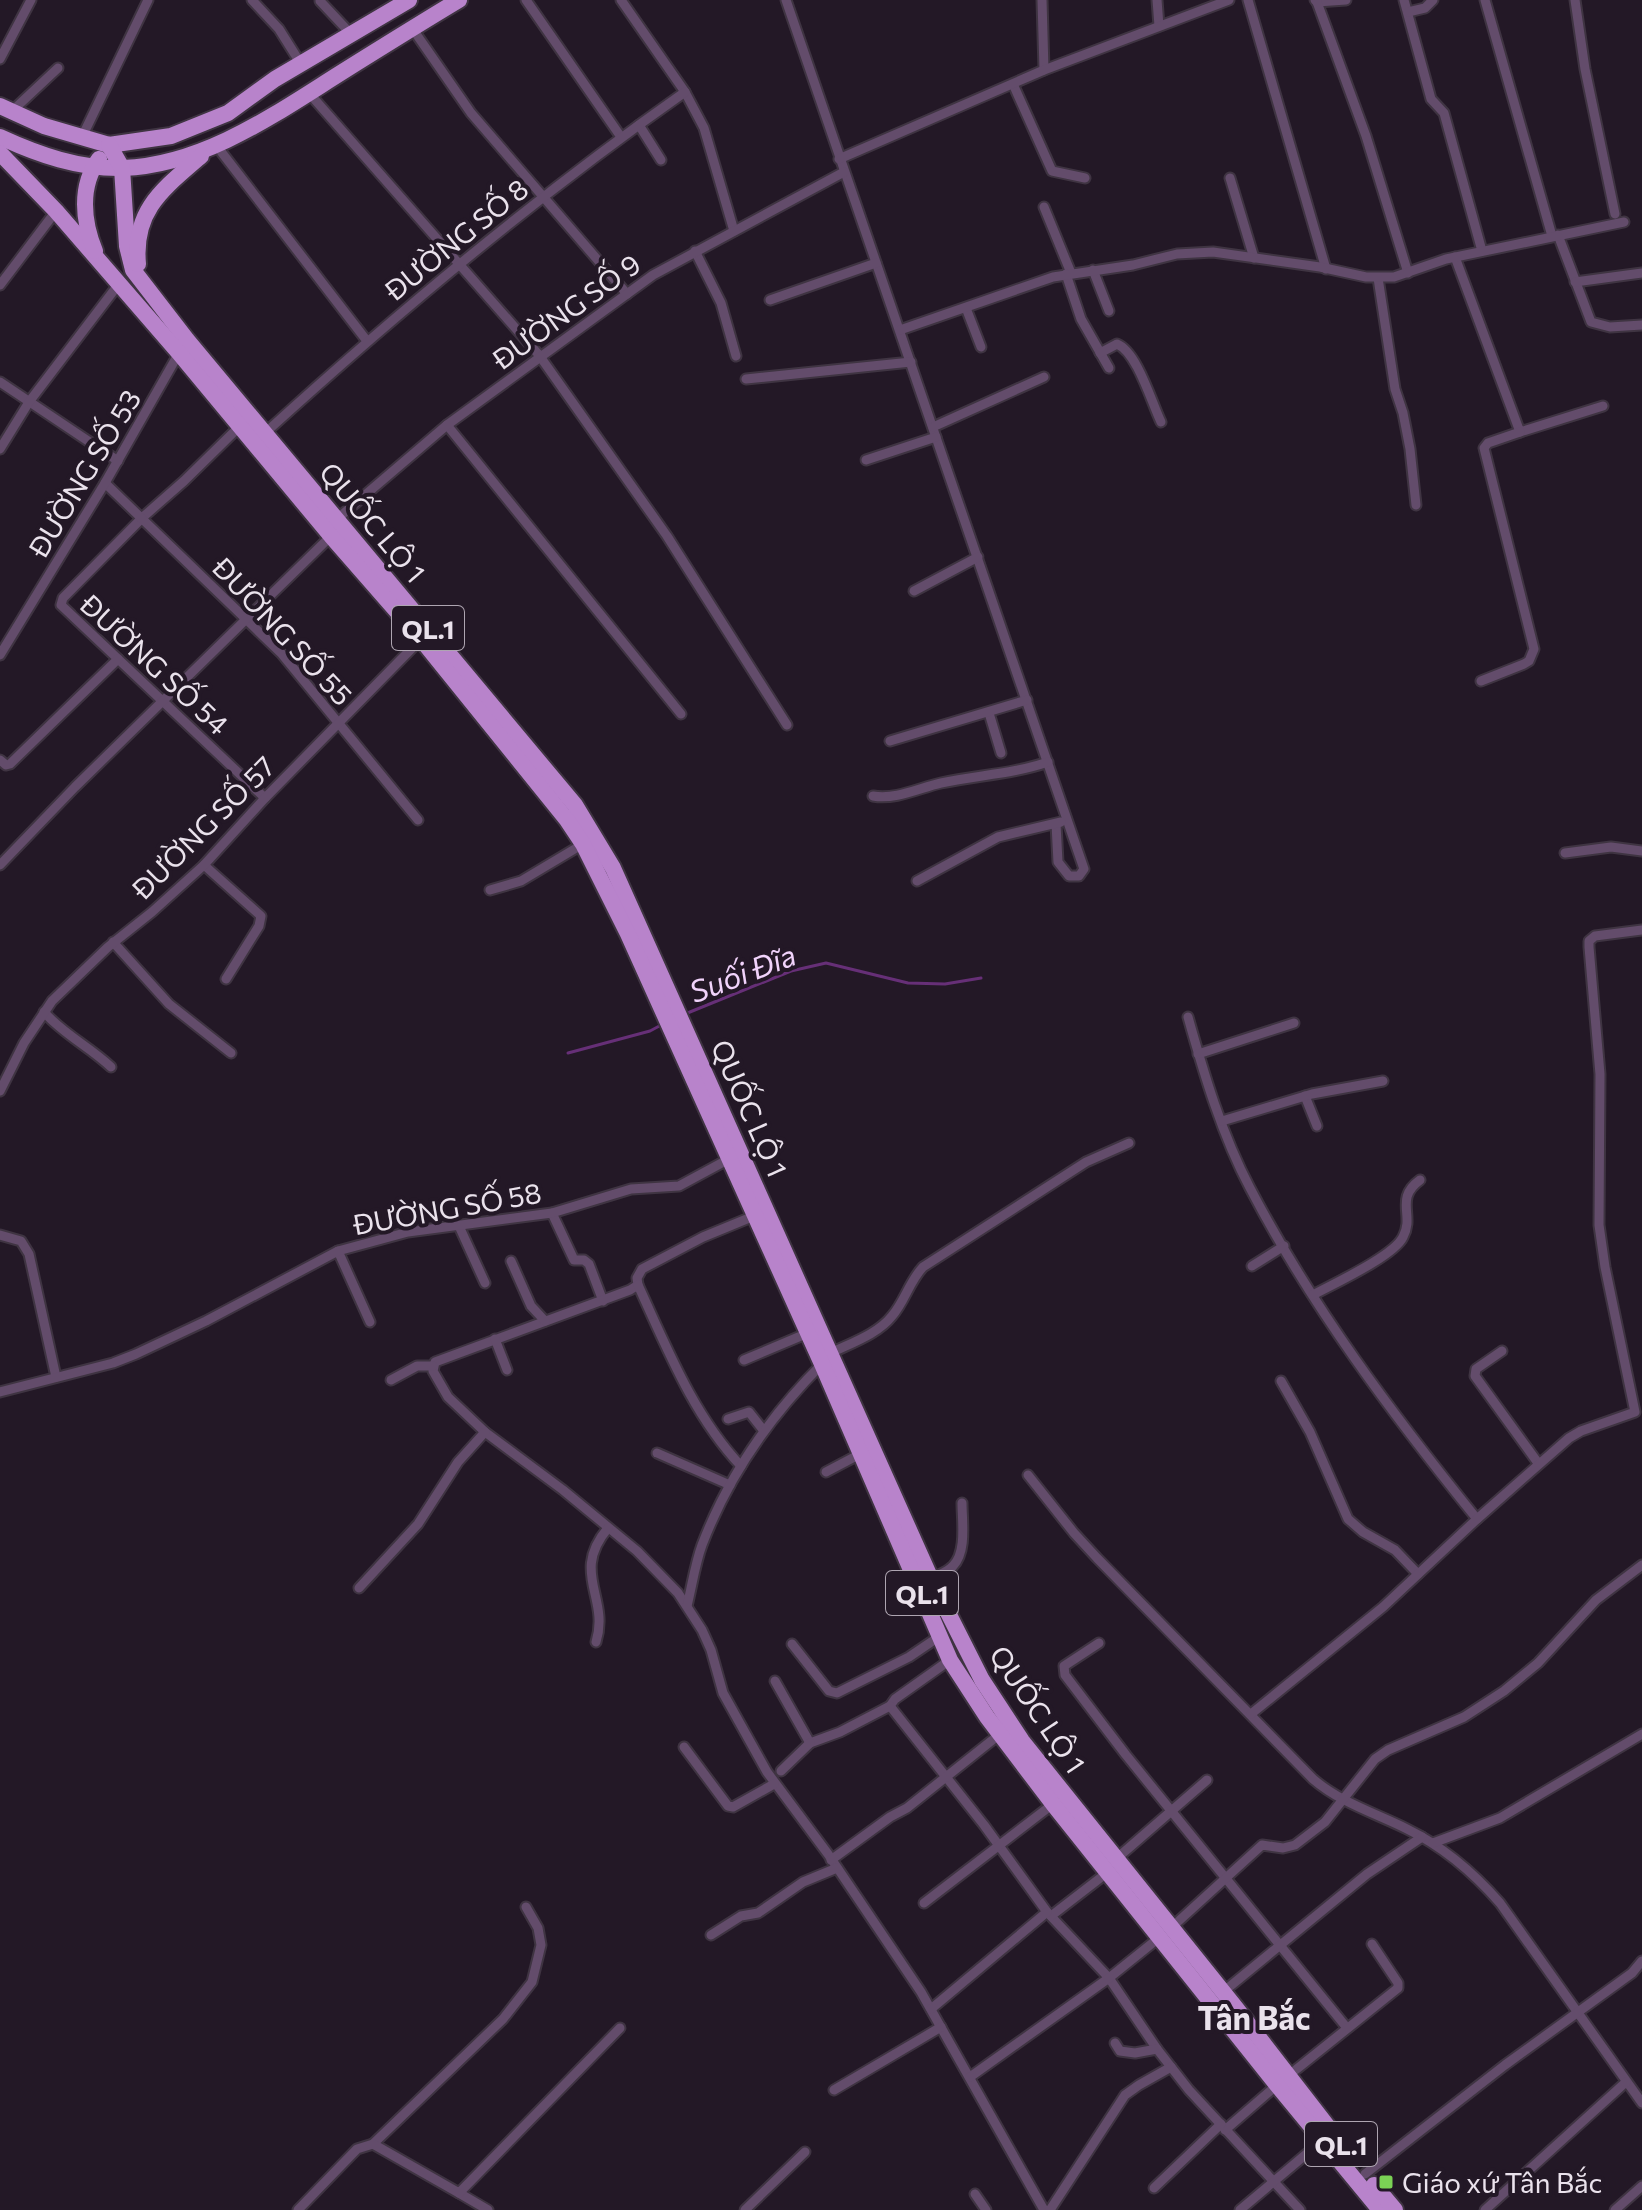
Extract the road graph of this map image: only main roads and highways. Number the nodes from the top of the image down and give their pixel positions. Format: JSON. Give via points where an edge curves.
{"nodes":[{"id":1,"x":409,"y":0,"type":"edge"},
{"id":2,"x":459,"y":0,"type":"edge"},
{"id":3,"x":6,"y":109,"type":"edge"},
{"id":4,"x":0,"y":137,"type":"edge"},
{"id":5,"x":109,"y":145,"type":"junction"},
{"id":6,"x":213,"y":147,"type":"junction"},
{"id":7,"x":0,"y":153,"type":"edge"},
{"id":8,"x":93,"y":167,"type":"junction"},
{"id":9,"x":122,"y":168,"type":"junction"},
{"id":10,"x":99,"y":262,"type":"junction"},
{"id":11,"x":139,"y":278,"type":"junction"},
{"id":12,"x":668,"y":1008,"type":"junction"},
{"id":13,"x":680,"y":1032,"type":"junction"},
{"id":14,"x":827,"y":1359,"type":"junction"},
{"id":15,"x":1112,"y":1866,"type":"junction"},
{"id":16,"x":1166,"y":1932,"type":"junction"},
{"id":17,"x":1283,"y":2080,"type":"junction"},
{"id":18,"x":1380,"y":2210,"type":"edge"},
{"id":19,"x":1395,"y":2210,"type":"edge"}],
"edges":[{"from":1,"to":5,"type":"highway","via":[[228,113],[148,141]]},
{"from":2,"to":6,"type":"highway"},
{"from":3,"to":5,"type":"highway"},
{"from":4,"to":8,"type":"highway","via":[[51,159]]},
{"from":5,"to":8,"type":"highway"},
{"from":5,"to":9,"type":"highway","name":"QUỐC LỘ 1","number":"QL.1"},
{"from":6,"to":9,"type":"highway","via":[[181,159]]},
{"from":6,"to":11,"type":"highway","via":[[168,184],[144,213]]},
{"from":7,"to":10,"type":"highway","name":"QUỐC LỘ 1","number":"QL.1"},
{"from":8,"to":9,"type":"highway"},
{"from":8,"to":10,"type":"highway","via":[[85,209]]},
{"from":9,"to":11,"type":"highway","name":"QUỐC LỘ 1","number":"QL.1","via":[[127,246]]},
{"from":10,"to":12,"type":"highway","name":"QUỐC LỘ 1","number":"QL.1","via":[[554,801],[583,844]]},
{"from":11,"to":12,"type":"highway","name":"QUỐC LỘ 1","number":"QL.1","via":[[575,805],[613,868]]},
{"from":12,"to":13,"type":"highway","name":"QUỐC LỘ 1","number":"QL.1"},
{"from":13,"to":14,"type":"highway","name":"QUỐC LỘ 1","number":"QL.1"},
{"from":13,"to":14,"type":"highway","name":"QUỐC LỘ 1","number":"QL.1","via":[[754,1216],[808,1333]]},
{"from":14,"to":15,"type":"highway","name":"QUỐC LỘ 1","number":"QL.1","via":[[931,1579],[1002,1712]]},
{"from":14,"to":15,"type":"highway","name":"QUỐC LỘ 1","number":"QL.1","via":[[950,1660],[1053,1804]]},
{"from":15,"to":16,"type":"highway","name":"QUỐC LỘ 1","number":"QL.1"},
{"from":16,"to":17,"type":"highway","name":"QUỐC LỘ 1","number":"QL.1"},
{"from":16,"to":17,"type":"highway","name":"QUỐC LỘ 1","number":"QL.1","via":[[1223,1992]]},
{"from":17,"to":18,"type":"highway","name":"QUỐC LỘ 1","number":"QL.1"},
{"from":17,"to":19,"type":"highway","name":"QUỐC LỘ 1","number":"QL.1"}]}
